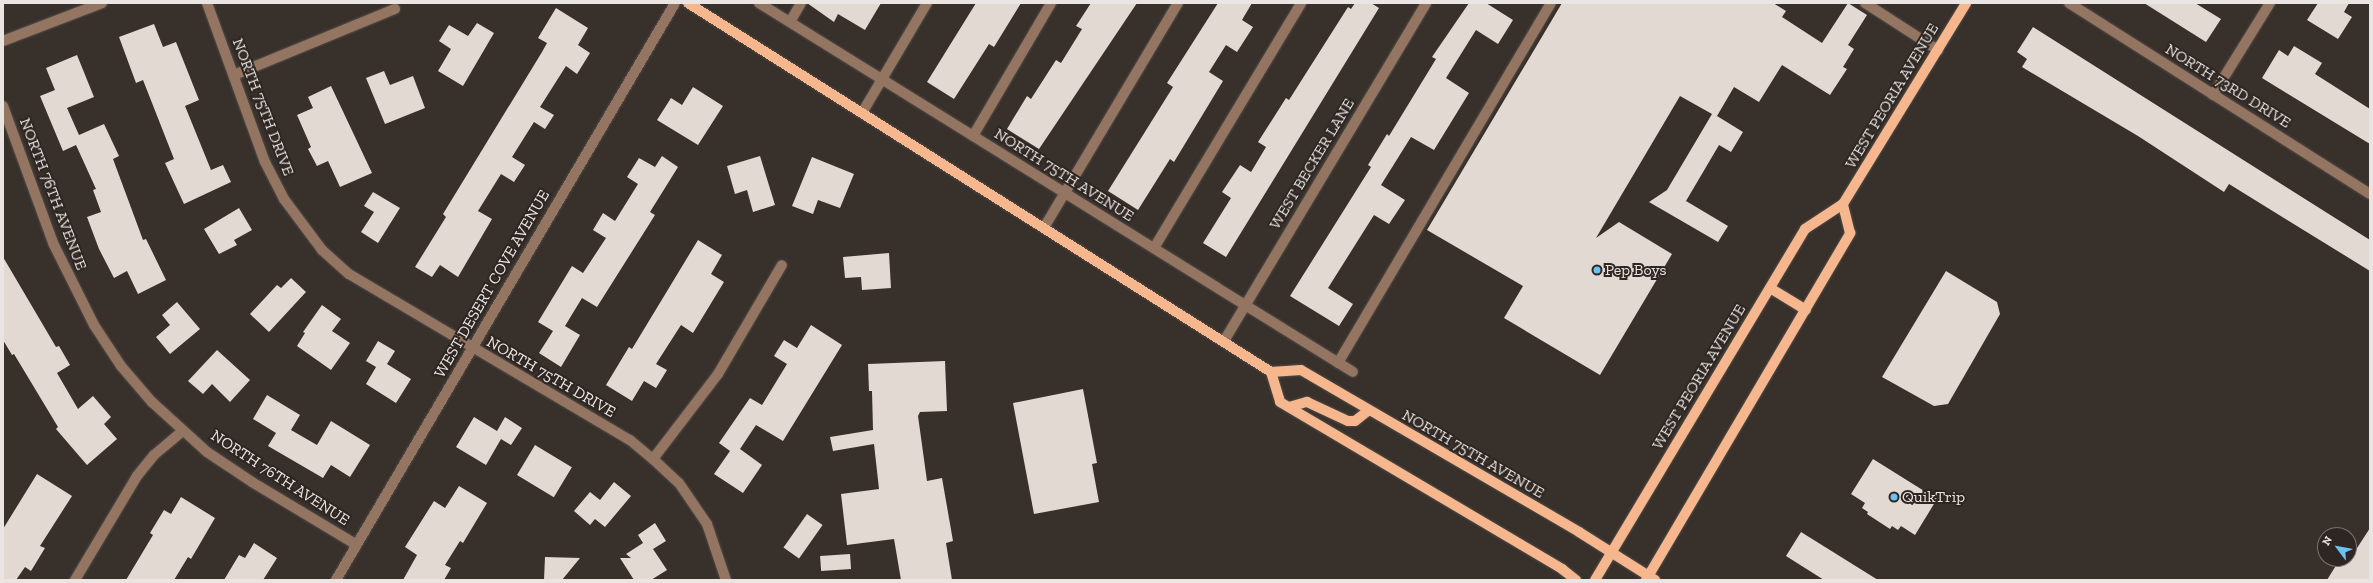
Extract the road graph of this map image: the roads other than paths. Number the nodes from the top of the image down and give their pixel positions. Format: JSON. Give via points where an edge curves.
{"nodes":[{"id":1,"x":102,"y":3,"type":"edge"},
{"id":2,"x":207,"y":3,"type":"edge"},
{"id":3,"x":674,"y":3,"type":"edge"},
{"id":4,"x":688,"y":3,"type":"edge"},
{"id":5,"x":759,"y":3,"type":"edge"},
{"id":6,"x":801,"y":3,"type":"edge"},
{"id":7,"x":927,"y":3,"type":"edge"},
{"id":8,"x":1052,"y":3,"type":"edge"},
{"id":9,"x":1178,"y":3,"type":"edge"},
{"id":10,"x":1301,"y":3,"type":"edge"},
{"id":11,"x":1426,"y":3,"type":"edge"},
{"id":12,"x":1551,"y":3,"type":"edge"},
{"id":13,"x":1865,"y":3,"type":"edge"},
{"id":14,"x":1966,"y":3,"type":"edge"},
{"id":15,"x":2069,"y":3,"type":"edge"},
{"id":16,"x":2270,"y":3,"type":"edge"},
{"id":17,"x":396,"y":9,"type":"dead end"},
{"id":18,"x":790,"y":22,"type":"junction"},
{"id":19,"x":3,"y":41,"type":"edge"},
{"id":20,"x":1938,"y":50,"type":"junction"},
{"id":21,"x":234,"y":75,"type":"junction"},
{"id":22,"x":882,"y":79,"type":"junction"},
{"id":23,"x":2213,"y":95,"type":"junction"},
{"id":24,"x":3,"y":106,"type":"edge"},
{"id":25,"x":862,"y":113,"type":"junction"},
{"id":26,"x":973,"y":136,"type":"junction"},
{"id":27,"x":1065,"y":193,"type":"junction"},
{"id":28,"x":2370,"y":194,"type":"edge"},
{"id":29,"x":1843,"y":204,"type":"junction"},
{"id":30,"x":1044,"y":226,"type":"junction"},
{"id":31,"x":1154,"y":248,"type":"junction"},
{"id":32,"x":782,"y":265,"type":"dead end"},
{"id":33,"x":1770,"y":288,"type":"junction"},
{"id":34,"x":1245,"y":305,"type":"junction"},
{"id":35,"x":1806,"y":310,"type":"junction"},
{"id":36,"x":1224,"y":341,"type":"junction"},
{"id":37,"x":472,"y":348,"type":"junction"},
{"id":38,"x":1338,"y":363,"type":"junction"},
{"id":39,"x":1271,"y":372,"type":"junction"},
{"id":40,"x":1353,"y":372,"type":"dead end"},
{"id":41,"x":1289,"y":407,"type":"junction"},
{"id":42,"x":1368,"y":410,"type":"junction"},
{"id":43,"x":183,"y":431,"type":"junction"},
{"id":44,"x":653,"y":459,"type":"junction"},
{"id":45,"x":357,"y":545,"type":"junction"},
{"id":46,"x":1612,"y":552,"type":"junction"},
{"id":47,"x":1650,"y":579,"type":"edge"},
{"id":48,"x":75,"y":580,"type":"edge"},
{"id":49,"x":336,"y":580,"type":"edge"},
{"id":50,"x":726,"y":580,"type":"edge"},
{"id":51,"x":1576,"y":580,"type":"edge"},
{"id":52,"x":1595,"y":580,"type":"edge"}],
"edges":[{"from":1,"to":19,"type":"street"},
{"from":2,"to":21,"type":"street","name":"NORTH 75TH DRIVE"},
{"from":3,"to":37,"type":"street","name":"WEST DESERT COVE AVENUE"},
{"from":4,"to":25,"type":"main road"},
{"from":5,"to":18,"type":"street","name":"NORTH 75TH AVENUE"},
{"from":6,"to":18,"type":"street"},
{"from":7,"to":22,"type":"street"},
{"from":8,"to":26,"type":"street"},
{"from":9,"to":27,"type":"street"},
{"from":10,"to":31,"type":"street"},
{"from":11,"to":34,"type":"street","name":"WEST BECKER LANE"},
{"from":12,"to":38,"type":"street"},
{"from":13,"to":20,"type":"street"},
{"from":14,"to":20,"type":"main road","name":"WEST PEORIA AVENUE"},
{"from":15,"to":23,"type":"street","name":"NORTH 73RD DRIVE"},
{"from":16,"to":23,"type":"street"},
{"from":17,"to":21,"type":"street"},
{"from":18,"to":22,"type":"street","name":"NORTH 75TH AVENUE"},
{"from":20,"to":29,"type":"main road","name":"WEST PEORIA AVENUE"},
{"from":21,"to":37,"type":"street","name":"NORTH 75TH DRIVE","via":[[265,162],[284,199],[313,239],[349,274]]},
{"from":22,"to":25,"type":"street"},
{"from":22,"to":26,"type":"street","name":"NORTH 75TH AVENUE"},
{"from":23,"to":28,"type":"street","name":"NORTH 73RD DRIVE"},
{"from":24,"to":43,"type":"street","name":"NORTH 76TH AVENUE","via":[[53,243],[94,325],[121,366],[152,402]]},
{"from":25,"to":30,"type":"main road"},
{"from":26,"to":27,"type":"street","name":"NORTH 75TH AVENUE"},
{"from":27,"to":30,"type":"street"},
{"from":27,"to":31,"type":"street","name":"NORTH 75TH AVENUE"},
{"from":29,"to":33,"type":"main road","name":"WEST PEORIA AVENUE","via":[[1805,229]]},
{"from":29,"to":35,"type":"main road","via":[[1850,233]]},
{"from":30,"to":36,"type":"main road"},
{"from":31,"to":34,"type":"street","name":"NORTH 75TH AVENUE"},
{"from":32,"to":44,"type":"street","via":[[718,374]]},
{"from":33,"to":35,"type":"main road"},
{"from":33,"to":46,"type":"main road","name":"WEST PEORIA AVENUE"},
{"from":34,"to":36,"type":"street","name":"WEST BECKER LANE"},
{"from":34,"to":38,"type":"street","name":"NORTH 75TH AVENUE"},
{"from":35,"to":47,"type":"main road"},
{"from":36,"to":39,"type":"main road"},
{"from":37,"to":44,"type":"street","name":"NORTH 75TH DRIVE","via":[[630,440]]},
{"from":37,"to":45,"type":"street","name":"WEST DESERT COVE AVENUE"},
{"from":38,"to":40,"type":"street","name":"NORTH 75TH AVENUE"},
{"from":39,"to":41,"type":"main road","via":[[1280,402]]},
{"from":39,"to":42,"type":"main road","name":"NORTH 75TH AVENUE","via":[[1301,370]]},
{"from":41,"to":42,"type":"main road","via":[[1307,402],[1348,421],[1356,421]]},
{"from":41,"to":51,"type":"main road","via":[[1562,569]]},
{"from":42,"to":46,"type":"main road","name":"NORTH 75TH AVENUE"},
{"from":43,"to":45,"type":"street","name":"NORTH 76TH AVENUE","via":[[230,468]]},
{"from":43,"to":48,"type":"street","via":[[154,455],[137,476]]},
{"from":44,"to":50,"type":"street","name":"NORTH 75TH DRIVE","via":[[679,483],[694,502],[707,524]]},
{"from":45,"to":49,"type":"street","name":"WEST DESERT COVE AVENUE"},
{"from":46,"to":47,"type":"main road","name":"NORTH 75TH AVENUE"},
{"from":46,"to":52,"type":"main road","name":"WEST PEORIA AVENUE"}]}
